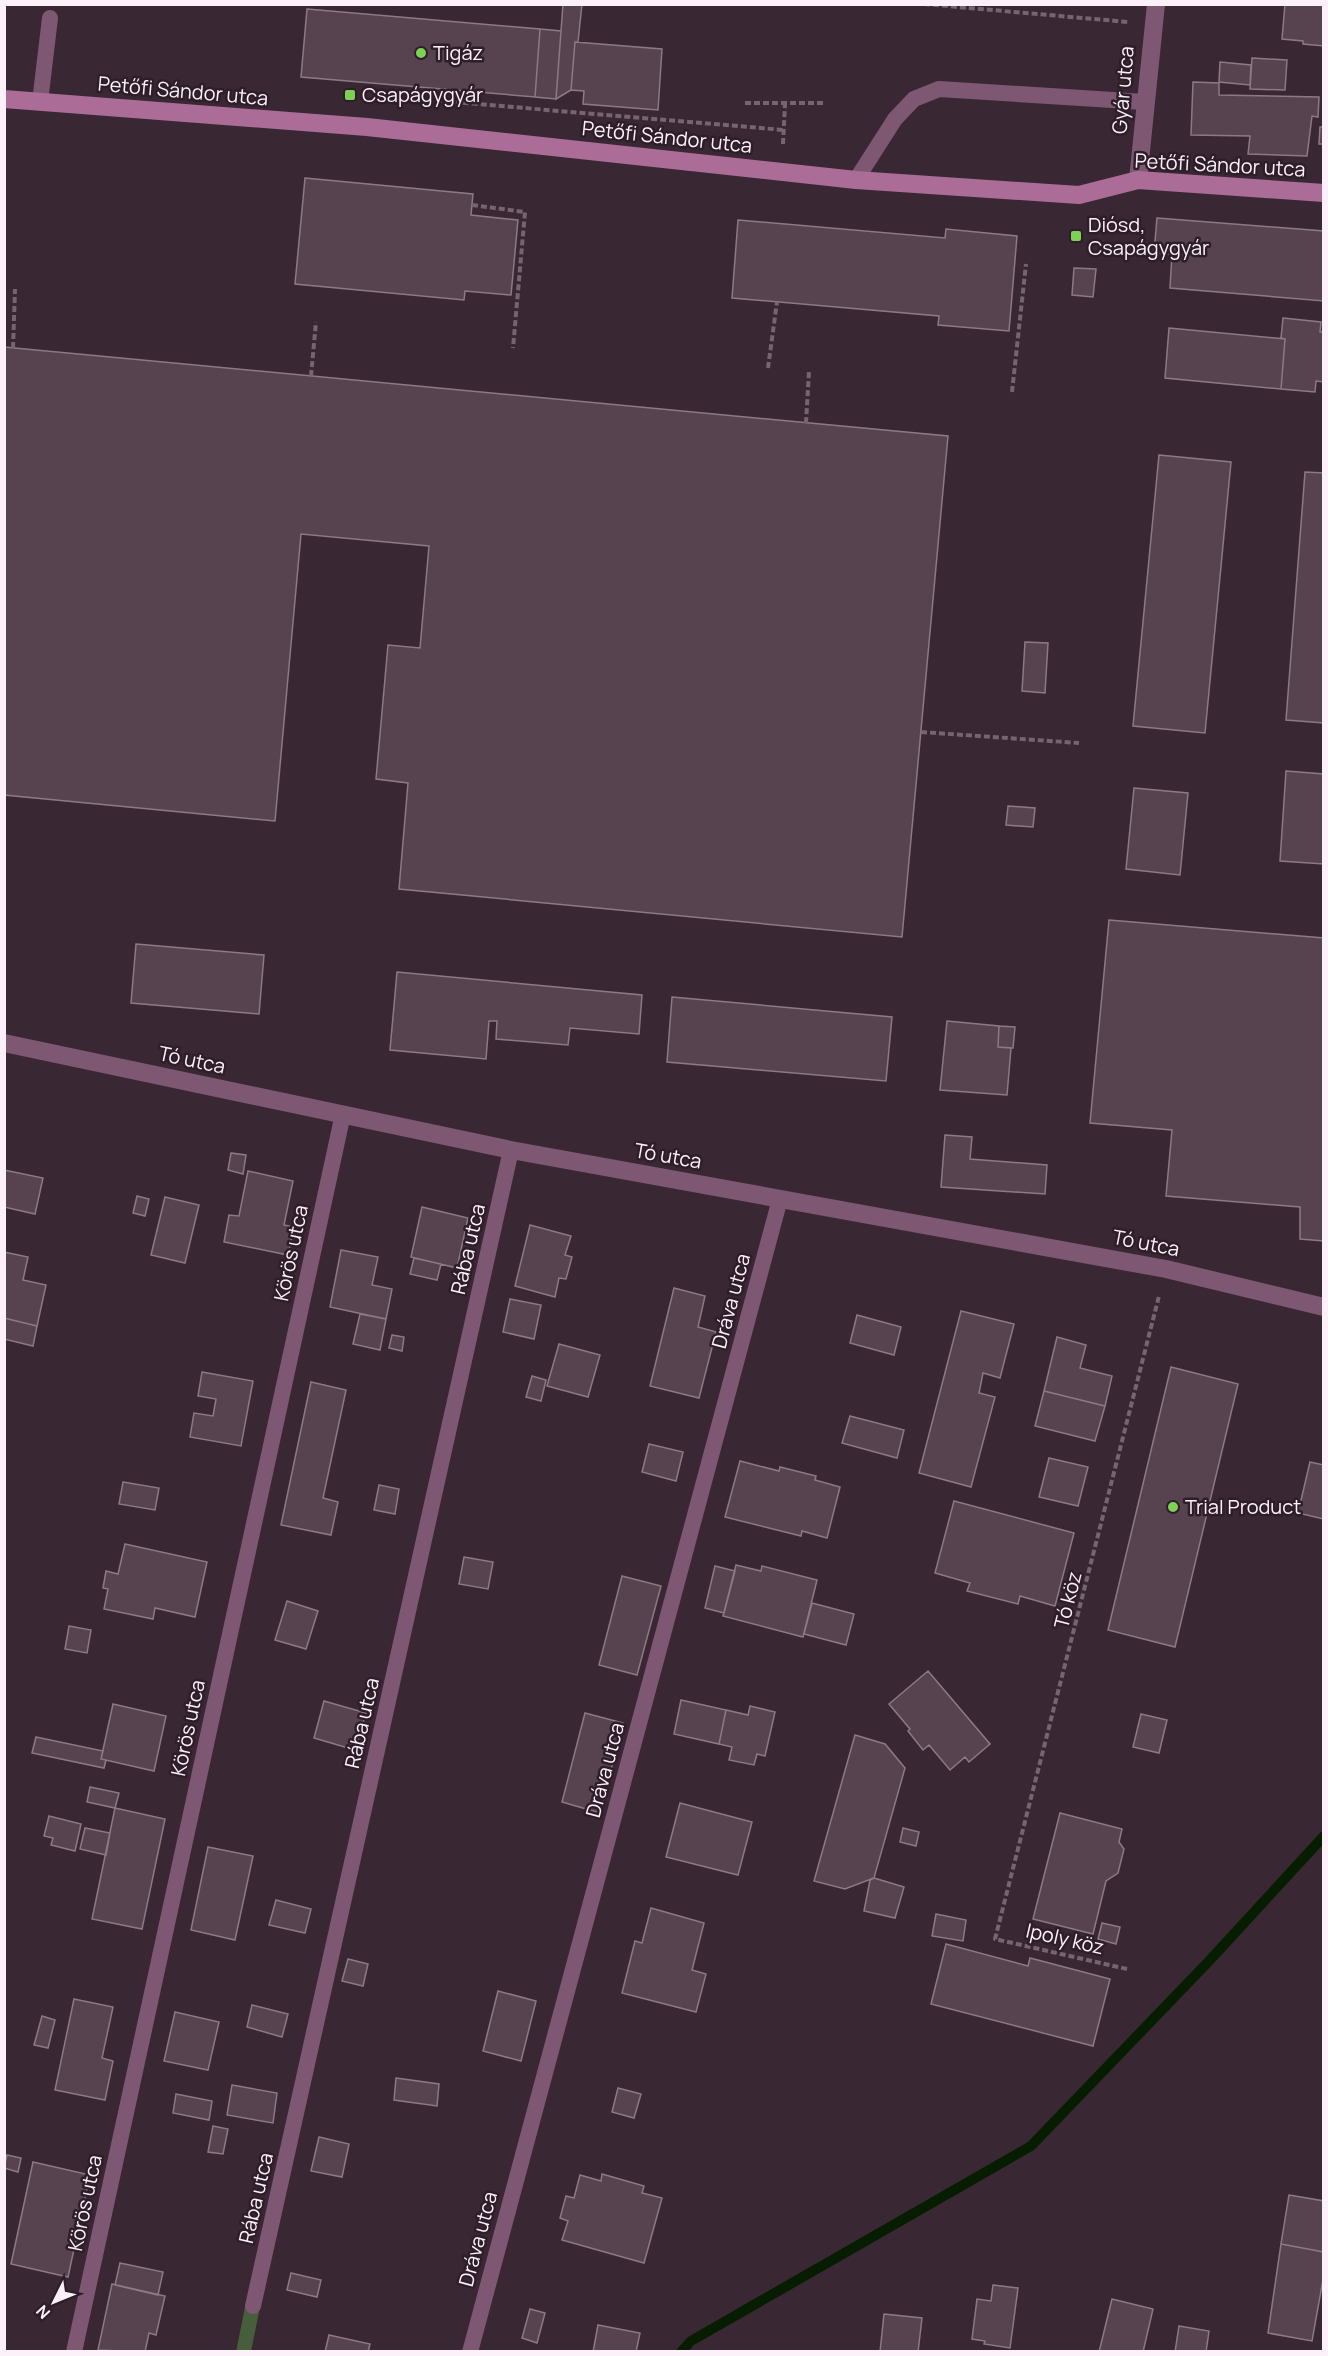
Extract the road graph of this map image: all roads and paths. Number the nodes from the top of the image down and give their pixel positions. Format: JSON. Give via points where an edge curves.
{"nodes":[{"id":1,"x":924,"y":4,"type":"edge"},
{"id":2,"x":1156,"y":4,"type":"edge"},
{"id":3,"x":50,"y":18,"type":"dead end"},
{"id":4,"x":1152,"y":24,"type":"junction"},
{"id":5,"x":4,"y":99,"type":"edge"},
{"id":6,"x":418,"y":99,"type":"dead end"},
{"id":7,"x":40,"y":102,"type":"junction"},
{"id":8,"x":1144,"y":102,"type":"junction"},
{"id":9,"x":746,"y":103,"type":"dead end"},
{"id":10,"x":823,"y":103,"type":"dead end"},
{"id":11,"x":785,"y":105,"type":"junction"},
{"id":12,"x":784,"y":130,"type":"junction"},
{"id":13,"x":782,"y":172,"type":"junction"},
{"id":14,"x":856,"y":180,"type":"junction"},
{"id":15,"x":1138,"y":180,"type":"junction"},
{"id":16,"x":1323,"y":193,"type":"edge"},
{"id":17,"x":472,"y":205,"type":"dead end"},
{"id":18,"x":1026,"y":264,"type":"dead end"},
{"id":19,"x":15,"y":289,"type":"dead end"},
{"id":20,"x":777,"y":302,"type":"dead end"},
{"id":21,"x":316,"y":322,"type":"dead end"},
{"id":22,"x":13,"y":348,"type":"dead end"},
{"id":23,"x":513,"y":348,"type":"dead end"},
{"id":24,"x":768,"y":368,"type":"dead end"},
{"id":25,"x":809,"y":371,"type":"dead end"},
{"id":26,"x":311,"y":376,"type":"dead end"},
{"id":27,"x":1012,"y":392,"type":"dead end"},
{"id":28,"x":806,"y":423,"type":"dead end"},
{"id":29,"x":921,"y":732,"type":"dead end"},
{"id":30,"x":1079,"y":742,"type":"dead end"},
{"id":31,"x":4,"y":1043,"type":"edge"},
{"id":32,"x":343,"y":1114,"type":"junction"},
{"id":33,"x":511,"y":1150,"type":"junction"},
{"id":34,"x":780,"y":1199,"type":"junction"},
{"id":35,"x":1166,"y":1269,"type":"junction"},
{"id":36,"x":1323,"y":1307,"type":"edge"},
{"id":37,"x":995,"y":1939,"type":"joint"},
{"id":38,"x":1127,"y":1969,"type":"dead end"},
{"id":39,"x":253,"y":2306,"type":"dead end"},
{"id":40,"x":74,"y":2352,"type":"edge"},
{"id":41,"x":470,"y":2352,"type":"edge"}],
"edges":[{"from":1,"to":4,"type":"path"},
{"from":2,"to":4,"type":"street","name":"Gyár utca"},
{"from":3,"to":7,"type":"lane"},
{"from":4,"to":8,"type":"street","name":"Gyár utca"},
{"from":5,"to":7,"type":"street","name":"Petőfi Sándor utca"},
{"from":6,"to":12,"type":"path"},
{"from":7,"to":13,"type":"street","name":"Petőfi Sándor utca","via":[[367,127]]},
{"from":8,"to":14,"type":"lane","via":[[939,89],[914,99],[895,119]]},
{"from":8,"to":15,"type":"street","name":"Gyár utca"},
{"from":9,"to":11,"type":"path"},
{"from":10,"to":11,"type":"path"},
{"from":11,"to":12,"type":"path"},
{"from":12,"to":13,"type":"path"},
{"from":13,"to":14,"type":"street","name":"Petőfi Sándor utca"},
{"from":14,"to":15,"type":"street","name":"Petőfi Sándor utca","via":[[1079,195]]},
{"from":15,"to":16,"type":"street","name":"Petőfi Sándor utca"},
{"from":17,"to":23,"type":"path","via":[[525,212]]},
{"from":18,"to":27,"type":"path"},
{"from":19,"to":22,"type":"path"},
{"from":20,"to":24,"type":"path"},
{"from":21,"to":26,"type":"path"},
{"from":25,"to":28,"type":"path"},
{"from":29,"to":30,"type":"path"},
{"from":31,"to":32,"type":"street","name":"Tó utca"},
{"from":32,"to":33,"type":"street","name":"Tó utca"},
{"from":32,"to":40,"type":"lane","name":"Körös utca"},
{"from":33,"to":34,"type":"street","name":"Tó utca"},
{"from":33,"to":39,"type":"lane","name":"Rába utca"},
{"from":34,"to":35,"type":"street","name":"Tó utca"},
{"from":34,"to":41,"type":"lane","name":"Dráva utca"},
{"from":35,"to":36,"type":"street","name":"Tó utca"},
{"from":35,"to":37,"type":"path","name":"Tó köz"},
{"from":37,"to":38,"type":"path","name":"Ipoly köz"}]}
